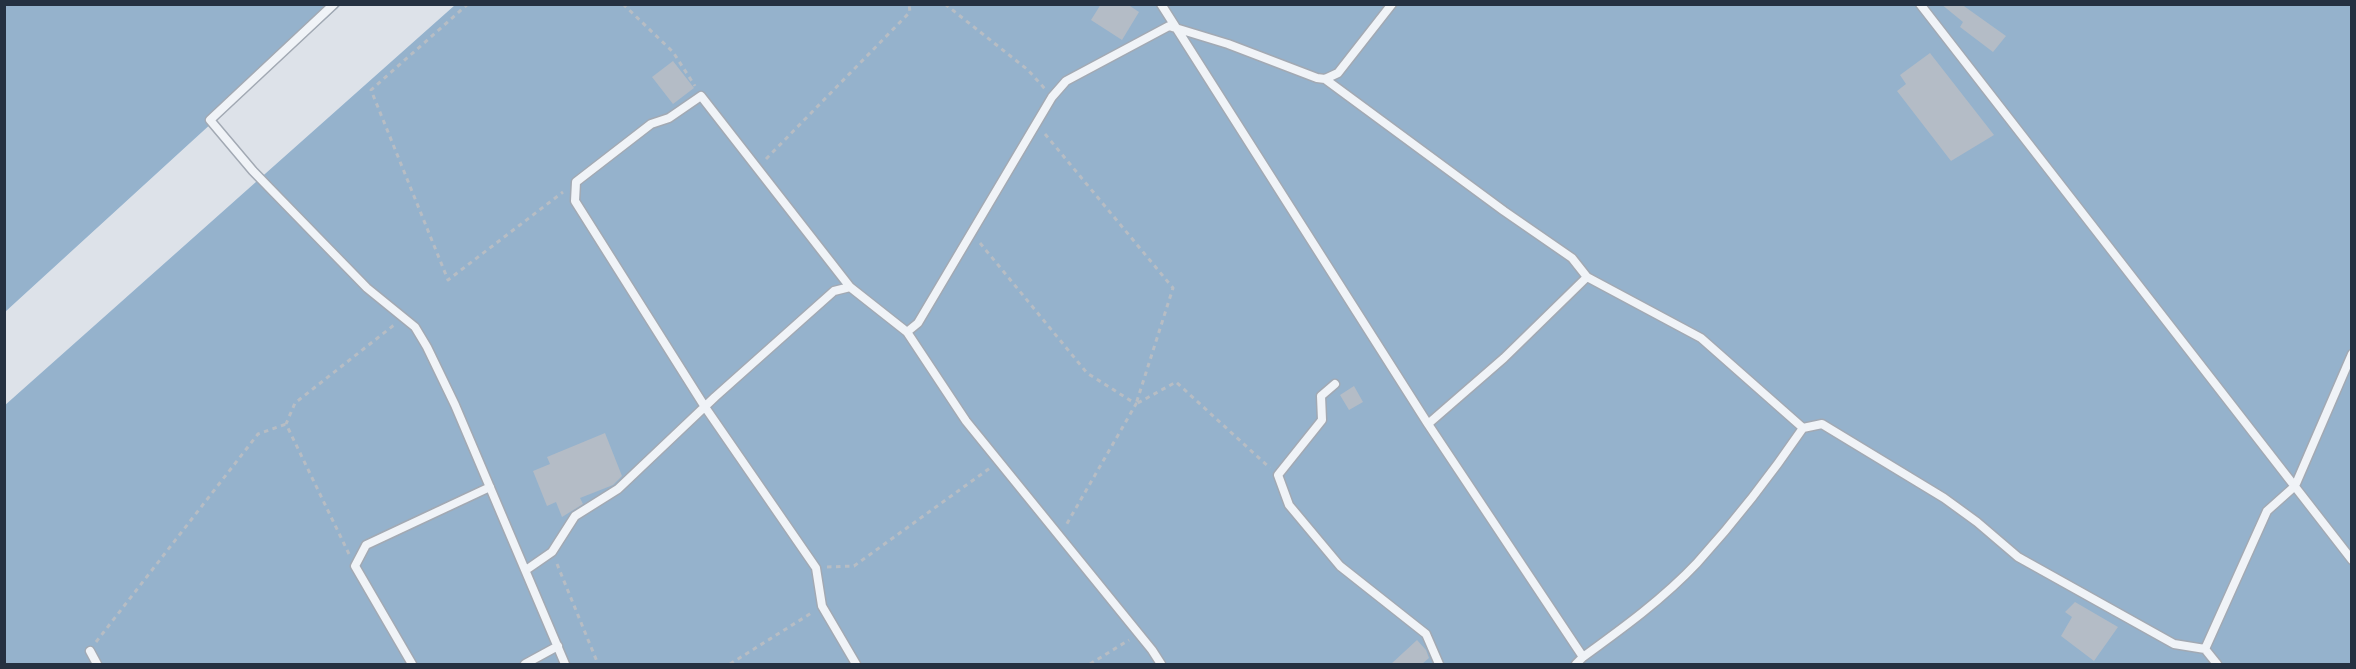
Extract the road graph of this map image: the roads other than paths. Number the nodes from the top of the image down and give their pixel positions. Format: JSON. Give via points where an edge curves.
{"nodes":[{"id":1,"x":334,"y":4,"type":"edge"},
{"id":2,"x":1161,"y":4,"type":"edge"},
{"id":3,"x":1392,"y":4,"type":"edge"},
{"id":4,"x":1920,"y":4,"type":"edge"},
{"id":5,"x":1176,"y":28,"type":"junction"},
{"id":6,"x":1325,"y":78,"type":"junction"},
{"id":7,"x":1587,"y":277,"type":"junction"},
{"id":8,"x":850,"y":287,"type":"junction"},
{"id":9,"x":907,"y":332,"type":"junction"},
{"id":10,"x":2352,"y":354,"type":"edge"},
{"id":11,"x":1335,"y":384,"type":"dead end"},
{"id":12,"x":705,"y":407,"type":"junction"},
{"id":13,"x":1428,"y":424,"type":"junction"},
{"id":14,"x":1803,"y":428,"type":"junction"},
{"id":15,"x":2295,"y":486,"type":"junction"},
{"id":16,"x":490,"y":487,"type":"junction"},
{"id":17,"x":2352,"y":560,"type":"edge"},
{"id":18,"x":526,"y":570,"type":"junction"},
{"id":19,"x":558,"y":646,"type":"junction"},
{"id":20,"x":2205,"y":649,"type":"junction"},
{"id":21,"x":90,"y":651,"type":"road end"},
{"id":22,"x":1583,"y":657,"type":"junction"},
{"id":23,"x":97,"y":664,"type":"edge"},
{"id":24,"x":412,"y":664,"type":"edge"},
{"id":25,"x":525,"y":664,"type":"edge"},
{"id":26,"x":565,"y":664,"type":"edge"},
{"id":27,"x":856,"y":664,"type":"edge"},
{"id":28,"x":1161,"y":664,"type":"edge"},
{"id":29,"x":1439,"y":664,"type":"edge"},
{"id":30,"x":1576,"y":664,"type":"edge"},
{"id":31,"x":2217,"y":664,"type":"edge"}],
"edges":[{"from":1,"to":16,"type":"lane","via":[[210,120],[253,171],[367,288],[415,327]]},
{"from":2,"to":5,"type":"lane"},
{"from":3,"to":6,"type":"lane","via":[[1338,73]]},
{"from":4,"to":15,"type":"lane"},
{"from":5,"to":6,"type":"lane"},
{"from":5,"to":9,"type":"lane","via":[[1169,26],[1066,81],[1052,97],[918,323]]},
{"from":5,"to":13,"type":"lane"},
{"from":6,"to":7,"type":"lane","via":[[1572,258]]},
{"from":7,"to":13,"type":"lane","via":[[1504,358]]},
{"from":7,"to":14,"type":"lane","via":[[1701,338]]},
{"from":8,"to":9,"type":"lane"},
{"from":8,"to":12,"type":"lane","via":[[834,291]]},
{"from":8,"to":12,"type":"lane","via":[[701,96],[669,118],[651,123],[576,182],[574,201]]},
{"from":9,"to":28,"type":"lane","via":[[966,421]]},
{"from":10,"to":15,"type":"lane"},
{"from":11,"to":29,"type":"lane","via":[[1321,396],[1322,420],[1278,476],[1289,505],[1340,566],[1426,634]]},
{"from":12,"to":18,"type":"lane","via":[[618,489],[575,516],[552,552]]},
{"from":12,"to":27,"type":"lane","via":[[816,568],[822,606]]},
{"from":13,"to":22,"type":"lane"},
{"from":14,"to":20,"type":"lane","via":[[1822,424],[1944,498],[2018,557],[2174,644]]},
{"from":14,"to":22,"type":"lane","via":[[1777,466],[1696,563],[1645,611]]},
{"from":15,"to":17,"type":"lane"},
{"from":15,"to":20,"type":"lane","via":[[2267,511]]},
{"from":16,"to":18,"type":"lane"},
{"from":16,"to":24,"type":"lane","via":[[366,545],[355,566]]},
{"from":18,"to":19,"type":"lane"},
{"from":19,"to":25,"type":"lane"},
{"from":19,"to":26,"type":"lane"},
{"from":20,"to":31,"type":"lane"},
{"from":21,"to":23,"type":"lane"},
{"from":22,"to":30,"type":"lane"}]}
